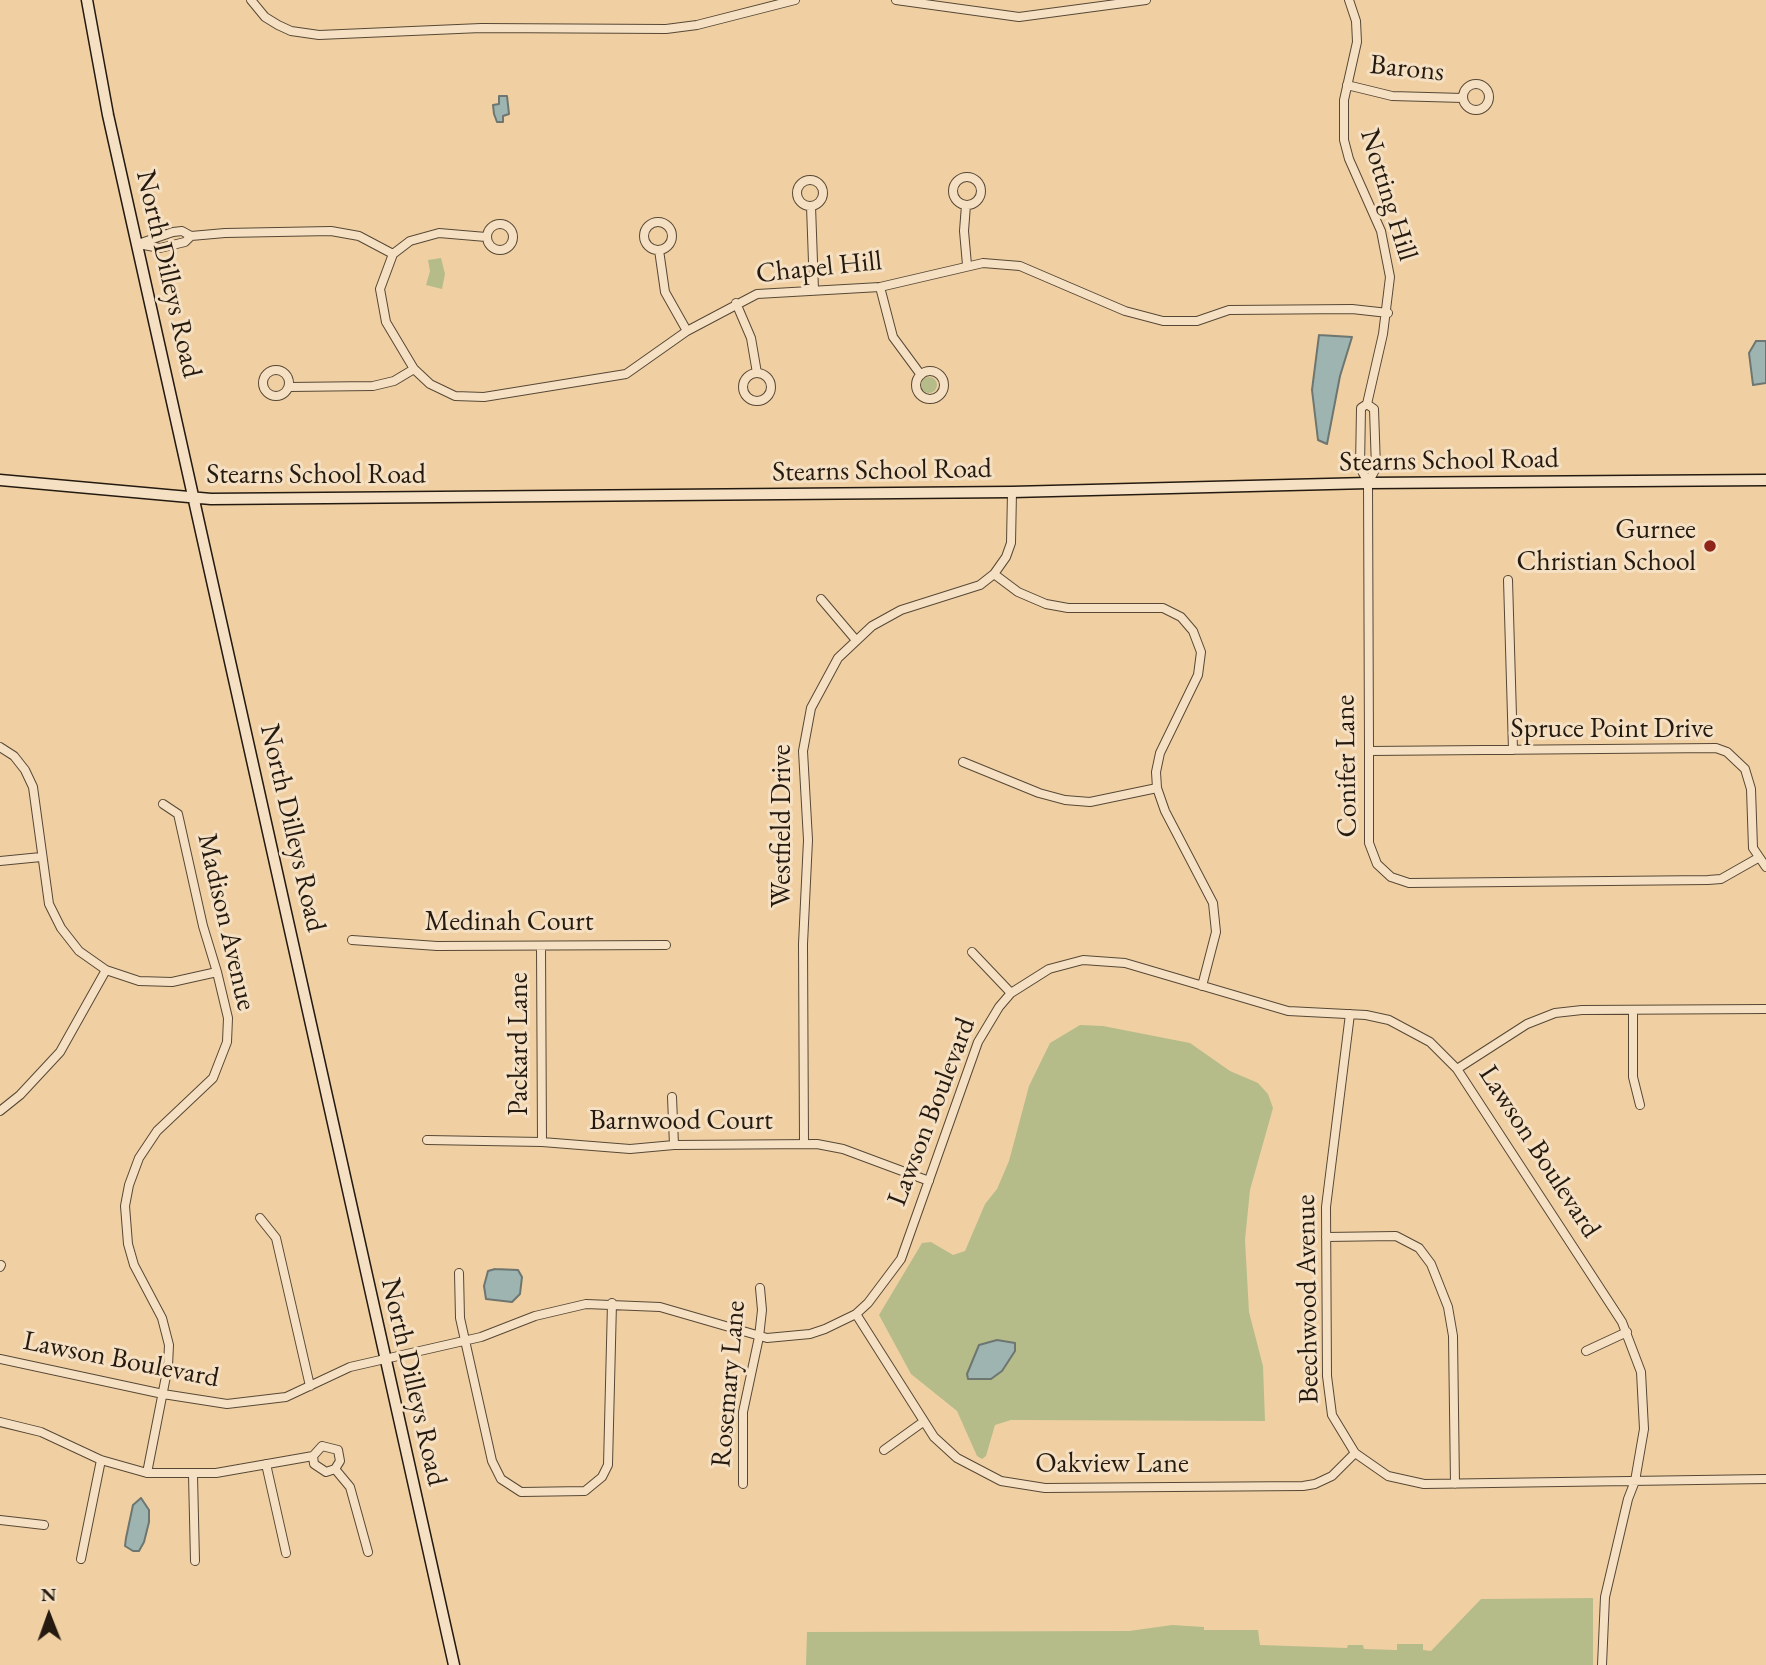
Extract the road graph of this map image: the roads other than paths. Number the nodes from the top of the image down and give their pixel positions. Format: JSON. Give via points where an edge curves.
{"nodes":[{"id":1,"x":87,"y":0,"type":"edge"},
{"id":2,"x":251,"y":0,"type":"edge"},
{"id":3,"x":795,"y":0,"type":"edge"},
{"id":4,"x":899,"y":0,"type":"edge"},
{"id":5,"x":1146,"y":0,"type":"edge"},
{"id":6,"x":1349,"y":0,"type":"edge"},
{"id":7,"x":1348,"y":85,"type":"junction"},
{"id":8,"x":1463,"y":97,"type":"dead end"},
{"id":9,"x":966,"y":205,"type":"dead end"},
{"id":10,"x":811,"y":206,"type":"dead end"},
{"id":11,"x":486,"y":237,"type":"dead end"},
{"id":12,"x":138,"y":244,"type":"junction"},
{"id":13,"x":659,"y":250,"type":"dead end"},
{"id":14,"x":393,"y":254,"type":"junction"},
{"id":15,"x":967,"y":265,"type":"junction"},
{"id":16,"x":880,"y":287,"type":"junction"},
{"id":17,"x":814,"y":290,"type":"junction"},
{"id":18,"x":736,"y":303,"type":"junction"},
{"id":19,"x":1388,"y":313,"type":"junction"},
{"id":20,"x":687,"y":331,"type":"junction"},
{"id":21,"x":414,"y":369,"type":"junction"},
{"id":22,"x":757,"y":373,"type":"dead end"},
{"id":23,"x":921,"y":374,"type":"dead end"},
{"id":24,"x":289,"y":387,"type":"dead end"},
{"id":25,"x":1367,"y":404,"type":"junction"},
{"id":26,"x":0,"y":480,"type":"edge"},
{"id":27,"x":1766,"y":480,"type":"edge"},
{"id":28,"x":1368,"y":483,"type":"junction"},
{"id":29,"x":1012,"y":492,"type":"junction"},
{"id":30,"x":195,"y":499,"type":"junction"},
{"id":31,"x":994,"y":574,"type":"junction"},
{"id":32,"x":1508,"y":580,"type":"dead end"},
{"id":33,"x":821,"y":600,"type":"dead end"},
{"id":34,"x":855,"y":639,"type":"junction"},
{"id":35,"x":0,"y":747,"type":"edge"},
{"id":36,"x":1513,"y":750,"type":"junction"},
{"id":37,"x":1369,"y":751,"type":"junction"},
{"id":38,"x":963,"y":762,"type":"dead end"},
{"id":39,"x":1157,"y":788,"type":"junction"},
{"id":40,"x":163,"y":804,"type":"dead end"},
{"id":41,"x":41,"y":857,"type":"junction"},
{"id":42,"x":1758,"y":858,"type":"junction"},
{"id":43,"x":0,"y":861,"type":"edge"},
{"id":44,"x":1766,"y":867,"type":"edge"},
{"id":45,"x":352,"y":940,"type":"dead end"},
{"id":46,"x":666,"y":945,"type":"dead end"},
{"id":47,"x":541,"y":946,"type":"junction"},
{"id":48,"x":972,"y":952,"type":"dead end"},
{"id":49,"x":106,"y":970,"type":"junction"},
{"id":50,"x":217,"y":972,"type":"junction"},
{"id":51,"x":1202,"y":986,"type":"junction"},
{"id":52,"x":1011,"y":993,"type":"junction"},
{"id":53,"x":1766,"y":1009,"type":"edge"},
{"id":54,"x":1633,"y":1010,"type":"junction"},
{"id":55,"x":1350,"y":1014,"type":"junction"},
{"id":56,"x":1457,"y":1069,"type":"junction"},
{"id":57,"x":672,"y":1097,"type":"dead end"},
{"id":58,"x":1640,"y":1105,"type":"dead end"},
{"id":59,"x":0,"y":1111,"type":"edge"},
{"id":60,"x":427,"y":1140,"type":"dead end"},
{"id":61,"x":542,"y":1142,"type":"junction"},
{"id":62,"x":804,"y":1143,"type":"junction"},
{"id":63,"x":674,"y":1144,"type":"junction"},
{"id":64,"x":929,"y":1181,"type":"junction"},
{"id":65,"x":260,"y":1218,"type":"dead end"},
{"id":66,"x":1326,"y":1237,"type":"junction"},
{"id":67,"x":459,"y":1273,"type":"dead end"},
{"id":68,"x":760,"y":1288,"type":"dead end"},
{"id":69,"x":612,"y":1303,"type":"junction"},
{"id":70,"x":856,"y":1314,"type":"junction"},
{"id":71,"x":1627,"y":1332,"type":"junction"},
{"id":72,"x":759,"y":1337,"type":"junction"},
{"id":73,"x":465,"y":1340,"type":"junction"},
{"id":74,"x":1587,"y":1351,"type":"dead end"},
{"id":75,"x":385,"y":1358,"type":"junction"},
{"id":76,"x":0,"y":1359,"type":"edge"},
{"id":77,"x":310,"y":1386,"type":"junction"},
{"id":78,"x":163,"y":1394,"type":"junction"},
{"id":79,"x":0,"y":1422,"type":"edge"},
{"id":80,"x":923,"y":1422,"type":"junction"},
{"id":81,"x":884,"y":1450,"type":"dead end"},
{"id":82,"x":1355,"y":1453,"type":"junction"},
{"id":83,"x":313,"y":1456,"type":"junction"},
{"id":84,"x":101,"y":1460,"type":"junction"},
{"id":85,"x":266,"y":1464,"type":"junction"},
{"id":86,"x":335,"y":1469,"type":"junction"},
{"id":87,"x":147,"y":1473,"type":"junction"},
{"id":88,"x":193,"y":1475,"type":"junction"},
{"id":89,"x":1766,"y":1479,"type":"edge"},
{"id":90,"x":1635,"y":1481,"type":"junction"},
{"id":91,"x":1455,"y":1484,"type":"junction"},
{"id":92,"x":743,"y":1485,"type":"dead end"},
{"id":93,"x":0,"y":1520,"type":"edge"},
{"id":94,"x":44,"y":1525,"type":"dead end"},
{"id":95,"x":368,"y":1552,"type":"dead end"},
{"id":96,"x":286,"y":1553,"type":"dead end"},
{"id":97,"x":81,"y":1559,"type":"dead end"},
{"id":98,"x":195,"y":1561,"type":"dead end"},
{"id":99,"x":454,"y":1665,"type":"edge"},
{"id":100,"x":1602,"y":1665,"type":"edge"}],
"edges":[{"from":1,"to":12,"type":"main road","name":"North Dilleys Road"},
{"from":2,"to":3,"type":"street","via":[[278,25],[320,35],[478,28],[666,29]]},
{"from":4,"to":5,"type":"street","via":[[1019,17]]},
{"from":6,"to":7,"type":"street","name":"Notting Hill","via":[[1357,42]]},
{"from":7,"to":8,"type":"street","name":"Barons","via":[[1392,96]]},
{"from":7,"to":19,"type":"street","name":"Notting Hill","via":[[1342,114],[1344,141],[1385,243],[1390,277]]},
{"from":9,"to":15,"type":"street"},
{"from":10,"to":17,"type":"street"},
{"from":11,"to":14,"type":"street","via":[[430,234]]},
{"from":12,"to":14,"type":"street","via":[[182,231],[191,236],[331,231],[359,236]]},
{"from":12,"to":30,"type":"main road","name":"North Dilleys Road"},
{"from":13,"to":20,"type":"street","via":[[665,292]]},
{"from":14,"to":21,"type":"street","name":"Chapel Hill","via":[[382,281],[381,305],[386,323]]},
{"from":15,"to":16,"type":"street","name":"Chapel Hill"},
{"from":15,"to":19,"type":"street","name":"Chapel Hill","via":[[995,262],[1020,266],[1125,311],[1163,321],[1197,321],[1229,310]]},
{"from":16,"to":17,"type":"street","name":"Chapel Hill"},
{"from":16,"to":23,"type":"street","via":[[893,337]]},
{"from":17,"to":18,"type":"street","name":"Chapel Hill","via":[[768,292]]},
{"from":18,"to":20,"type":"street","name":"Chapel Hill"},
{"from":18,"to":22,"type":"street","via":[[751,338]]},
{"from":19,"to":25,"type":"street","name":"Notting Hill"},
{"from":20,"to":21,"type":"street","name":"Chapel Hill","via":[[626,374],[484,397],[447,393]]},
{"from":21,"to":24,"type":"street","via":[[373,386]]},
{"from":25,"to":28,"type":"street","name":"Notting Hill","via":[[1361,408],[1360,467]]},
{"from":25,"to":28,"type":"street","name":"Notting Hill","via":[[1374,409],[1376,468]]},
{"from":26,"to":30,"type":"main road","name":"Stearns School Road"},
{"from":27,"to":28,"type":"main road","name":"Stearns School Road"},
{"from":28,"to":29,"type":"main road","name":"Stearns School Road"},
{"from":28,"to":37,"type":"street","name":"Conifer Lane"},
{"from":29,"to":30,"type":"main road","name":"Stearns School Road"},
{"from":29,"to":31,"type":"street","via":[[1011,543]]},
{"from":30,"to":75,"type":"main road","name":"North Dilleys Road"},
{"from":31,"to":34,"type":"street","name":"Westfield Drive","via":[[980,585],[901,610]]},
{"from":31,"to":39,"type":"street","via":[[1018,592],[1046,604],[1163,608],[1189,626],[1199,645],[1200,664],[1160,753]]},
{"from":32,"to":36,"type":"street"},
{"from":33,"to":34,"type":"street"},
{"from":34,"to":62,"type":"street","name":"Westfield Drive","via":[[818,692],[803,751],[808,840],[803,944]]},
{"from":35,"to":41,"type":"street","via":[[26,770],[33,787]]},
{"from":36,"to":37,"type":"street","name":"Spruce Point Drive"},
{"from":36,"to":42,"type":"street","name":"Spruce Point Drive","via":[[1716,748],[1727,752],[1740,762],[1749,780],[1751,836]]},
{"from":37,"to":42,"type":"street","name":"Conifer Lane","via":[[1370,851],[1383,872],[1398,881],[1708,880],[1721,879]]},
{"from":38,"to":39,"type":"street","via":[[1065,800],[1090,802]]},
{"from":39,"to":51,"type":"street","via":[[1213,903],[1216,932]]},
{"from":40,"to":50,"type":"street","name":"Madison Avenue","via":[[178,814]]},
{"from":41,"to":43,"type":"street"},
{"from":41,"to":49,"type":"street","via":[[49,904],[61,928],[79,951]]},
{"from":42,"to":44,"type":"street","name":"Spruce Point Drive"},
{"from":45,"to":47,"type":"street","name":"Medinah Court"},
{"from":46,"to":47,"type":"street","name":"Medinah Court"},
{"from":47,"to":61,"type":"street","name":"Packard Lane"},
{"from":48,"to":52,"type":"street"},
{"from":49,"to":50,"type":"street","via":[[155,982]]},
{"from":49,"to":59,"type":"street","via":[[60,1052]]},
{"from":50,"to":78,"type":"street","name":"Madison Avenue","via":[[228,1018],[225,1054],[213,1078],[150,1139],[139,1158],[125,1206],[134,1265],[168,1337],[169,1366]]},
{"from":51,"to":52,"type":"street","name":"Lawson Boulevard","via":[[1125,962],[1083,960],[1049,969]]},
{"from":51,"to":55,"type":"street","name":"Lawson Boulevard","via":[[1288,1011]]},
{"from":52,"to":64,"type":"street","name":"Lawson Boulevard","via":[[981,1035]]},
{"from":53,"to":54,"type":"street"},
{"from":54,"to":56,"type":"street","via":[[1555,1013],[1527,1024]]},
{"from":54,"to":58,"type":"street","via":[[1633,1077]]},
{"from":55,"to":56,"type":"street","name":"Lawson Boulevard","via":[[1388,1020],[1413,1030]]},
{"from":55,"to":66,"type":"street","name":"Beechwood Avenue","via":[[1327,1191]]},
{"from":56,"to":71,"type":"street","name":"Lawson Boulevard"},
{"from":57,"to":63,"type":"street"},
{"from":60,"to":61,"type":"street","name":"Barnwood Court"},
{"from":61,"to":63,"type":"street","name":"Barnwood Court","via":[[630,1149]]},
{"from":62,"to":63,"type":"street","name":"Barnwood Court"},
{"from":62,"to":64,"type":"street","name":"Barnwood Court","via":[[843,1149]]},
{"from":64,"to":70,"type":"street","name":"Lawson Boulevard","via":[[901,1259]]},
{"from":65,"to":77,"type":"street","via":[[276,1238]]},
{"from":66,"to":82,"type":"street","name":"Beechwood Avenue","via":[[1328,1397],[1332,1415]]},
{"from":66,"to":91,"type":"street","via":[[1404,1238],[1431,1264],[1448,1307],[1453,1336]]},
{"from":67,"to":73,"type":"street"},
{"from":68,"to":72,"type":"street","name":"Rosemary Lane"},
{"from":69,"to":72,"type":"street","name":"Lawson Boulevard","via":[[660,1307]]},
{"from":69,"to":73,"type":"street","name":"Lawson Boulevard","via":[[561,1309]]},
{"from":69,"to":73,"type":"street","via":[[609,1458],[602,1477],[575,1493],[521,1492],[501,1479],[492,1461]]},
{"from":70,"to":72,"type":"street","name":"Lawson Boulevard","via":[[810,1334]]},
{"from":70,"to":80,"type":"street","name":"Oakview Lane"},
{"from":71,"to":74,"type":"street"},
{"from":71,"to":90,"type":"street","name":"Lawson Boulevard","via":[[1644,1398]]},
{"from":72,"to":92,"type":"street","name":"Rosemary Lane","via":[[743,1412]]},
{"from":73,"to":75,"type":"street","name":"Lawson Boulevard"},
{"from":75,"to":77,"type":"street","name":"Lawson Boulevard","via":[[350,1367]]},
{"from":75,"to":99,"type":"main road","name":"North Dilleys Road"},
{"from":76,"to":78,"type":"street","name":"Lawson Boulevard"},
{"from":77,"to":78,"type":"street","name":"Lawson Boulevard","via":[[254,1403],[212,1404]]},
{"from":78,"to":87,"type":"street","name":"Madison Avenue"},
{"from":79,"to":84,"type":"street","via":[[41,1432]]},
{"from":80,"to":81,"type":"street"},
{"from":80,"to":82,"type":"street","name":"Oakview Lane","via":[[949,1451],[973,1468],[1001,1481],[1045,1489],[1303,1486],[1332,1476]]},
{"from":82,"to":91,"type":"street","name":"Beechwood Avenue","via":[[1388,1475],[1411,1482]]},
{"from":83,"to":85,"type":"street"},
{"from":83,"to":86,"type":"street","via":[[319,1469]]},
{"from":83,"to":86,"type":"street","via":[[322,1446],[332,1446],[339,1454]]},
{"from":84,"to":87,"type":"street"},
{"from":84,"to":97,"type":"street"},
{"from":85,"to":88,"type":"street"},
{"from":85,"to":96,"type":"street"},
{"from":86,"to":95,"type":"street","via":[[350,1486]]},
{"from":87,"to":88,"type":"street"},
{"from":88,"to":98,"type":"street"},
{"from":89,"to":90,"type":"street","name":"Beechwood Avenue"},
{"from":90,"to":91,"type":"street","name":"Beechwood Avenue"},
{"from":90,"to":100,"type":"street","name":"Lawson Boulevard","via":[[1605,1597]]},
{"from":93,"to":94,"type":"street"}]}
